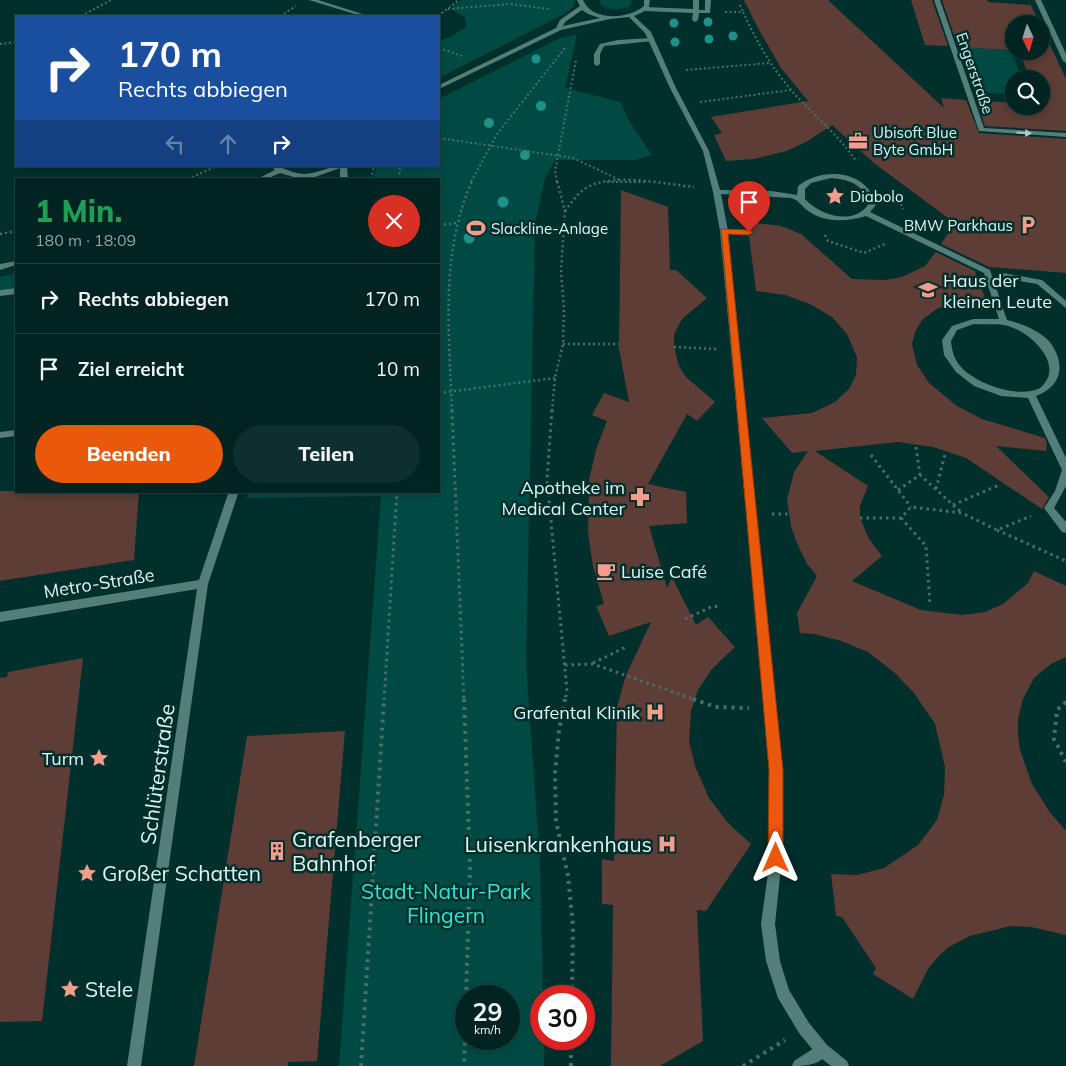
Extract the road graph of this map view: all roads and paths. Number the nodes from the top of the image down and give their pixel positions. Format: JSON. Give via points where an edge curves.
{"nodes":[{"id":1,"x":111,"y":0,"type":"edge"},
{"id":2,"x":312,"y":0,"type":"edge"},
{"id":3,"x":459,"y":0,"type":"edge"},
{"id":4,"x":580,"y":0,"type":"edge"},
{"id":5,"x":647,"y":0,"type":"edge"},
{"id":6,"x":696,"y":0,"type":"edge"},
{"id":7,"x":708,"y":0,"type":"edge"},
{"id":8,"x":937,"y":0,"type":"edge"},
{"id":9,"x":1038,"y":0,"type":"edge"},
{"id":10,"x":299,"y":4,"type":"dead end"},
{"id":11,"x":740,"y":6,"type":"dead end"},
{"id":12,"x":582,"y":8,"type":"junction"},
{"id":13,"x":448,"y":9,"type":"junction"},
{"id":14,"x":554,"y":9,"type":"dead end"},
{"id":15,"x":645,"y":9,"type":"junction"},
{"id":16,"x":696,"y":11,"type":"junction"},
{"id":17,"x":708,"y":12,"type":"junction"},
{"id":18,"x":743,"y":12,"type":"junction"},
{"id":19,"x":83,"y":15,"type":"edge"},
{"id":20,"x":282,"y":15,"type":"edge"},
{"id":21,"x":363,"y":15,"type":"edge"},
{"id":22,"x":439,"y":15,"type":"edge"},
{"id":23,"x":631,"y":16,"type":"junction"},
{"id":24,"x":608,"y":18,"type":"junction"},
{"id":25,"x":695,"y":20,"type":"dead end"},
{"id":26,"x":567,"y":28,"type":"junction"},
{"id":27,"x":559,"y":29,"type":"junction"},
{"id":28,"x":651,"y":40,"type":"junction"},
{"id":29,"x":15,"y":42,"type":"edge"},
{"id":30,"x":0,"y":44,"type":"edge"},
{"id":31,"x":576,"y":59,"type":"dead end"},
{"id":32,"x":1066,"y":61,"type":"edge"},
{"id":33,"x":770,"y":63,"type":"junction"},
{"id":34,"x":597,"y":64,"type":"dead end"},
{"id":35,"x":665,"y":72,"type":"junction"},
{"id":36,"x":440,"y":87,"type":"edge"},
{"id":37,"x":791,"y":90,"type":"junction"},
{"id":38,"x":682,"y":105,"type":"junction"},
{"id":39,"x":1066,"y":135,"type":"edge"},
{"id":40,"x":440,"y":138,"type":"edge"},
{"id":41,"x":491,"y":145,"type":"junction"},
{"id":42,"x":559,"y":155,"type":"junction"},
{"id":43,"x":215,"y":167,"type":"edge"},
{"id":44,"x":337,"y":167,"type":"edge"},
{"id":45,"x":277,"y":168,"type":"edge"},
{"id":46,"x":201,"y":174,"type":"junction"},
{"id":47,"x":308,"y":177,"type":"edge"},
{"id":48,"x":191,"y":178,"type":"edge"},
{"id":49,"x":195,"y":178,"type":"edge"},
{"id":50,"x":262,"y":178,"type":"edge"},
{"id":51,"x":622,"y":181,"type":"junction"},
{"id":52,"x":858,"y":183,"type":"junction"},
{"id":53,"x":717,"y":192,"type":"junction"},
{"id":54,"x":801,"y":199,"type":"junction"},
{"id":55,"x":565,"y":211,"type":"junction"},
{"id":56,"x":866,"y":213,"type":"junction"},
{"id":57,"x":457,"y":224,"type":"junction"},
{"id":58,"x":440,"y":225,"type":"edge"},
{"id":59,"x":15,"y":231,"type":"edge"},
{"id":60,"x":724,"y":231,"type":"junction"},
{"id":61,"x":749,"y":232,"type":"dead end"},
{"id":62,"x":0,"y":234,"type":"edge"},
{"id":63,"x":15,"y":263,"type":"edge"},
{"id":64,"x":0,"y":267,"type":"edge"},
{"id":65,"x":1003,"y":276,"type":"dead end"},
{"id":66,"x":15,"y":290,"type":"edge"},
{"id":67,"x":0,"y":293,"type":"edge"},
{"id":68,"x":1066,"y":305,"type":"edge"},
{"id":69,"x":1004,"y":322,"type":"junction"},
{"id":70,"x":563,"y":344,"type":"junction"},
{"id":71,"x":620,"y":344,"type":"dead end"},
{"id":72,"x":674,"y":347,"type":"dead end"},
{"id":73,"x":734,"y":350,"type":"junction"},
{"id":74,"x":555,"y":378,"type":"junction"},
{"id":75,"x":454,"y":392,"type":"junction"},
{"id":76,"x":440,"y":393,"type":"edge"},
{"id":77,"x":1031,"y":395,"type":"junction"},
{"id":78,"x":15,"y":433,"type":"edge"},
{"id":79,"x":0,"y":435,"type":"edge"},
{"id":80,"x":916,"y":447,"type":"dead end"},
{"id":81,"x":945,"y":454,"type":"dead end"},
{"id":82,"x":871,"y":455,"type":"dead end"},
{"id":83,"x":1066,"y":468,"type":"edge"},
{"id":84,"x":1066,"y":472,"type":"edge"},
{"id":85,"x":920,"y":476,"type":"junction"},
{"id":86,"x":999,"y":484,"type":"dead end"},
{"id":87,"x":898,"y":490,"type":"junction"},
{"id":88,"x":936,"y":490,"type":"junction"},
{"id":89,"x":233,"y":493,"type":"edge"},
{"id":90,"x":397,"y":493,"type":"edge"},
{"id":91,"x":952,"y":505,"type":"junction"},
{"id":92,"x":911,"y":508,"type":"junction"},
{"id":93,"x":1049,"y":508,"type":"junction"},
{"id":94,"x":962,"y":513,"type":"junction"},
{"id":95,"x":860,"y":518,"type":"dead end"},
{"id":96,"x":901,"y":518,"type":"junction"},
{"id":97,"x":1066,"y":529,"type":"edge"},
{"id":98,"x":997,"y":530,"type":"junction"},
{"id":99,"x":1066,"y":561,"type":"edge"},
{"id":100,"x":203,"y":584,"type":"junction"},
{"id":101,"x":930,"y":605,"type":"dead end"},
{"id":102,"x":721,"y":606,"type":"dead end"},
{"id":103,"x":0,"y":617,"type":"edge"},
{"id":104,"x":685,"y":619,"type":"dead end"},
{"id":105,"x":626,"y":647,"type":"dead end"},
{"id":106,"x":593,"y":664,"type":"junction"},
{"id":107,"x":565,"y":665,"type":"junction"},
{"id":108,"x":1066,"y":702,"type":"edge"},
{"id":109,"x":770,"y":708,"type":"junction"},
{"id":110,"x":1066,"y":762,"type":"edge"},
{"id":111,"x":572,"y":985,"type":"edge"},
{"id":112,"x":804,"y":1028,"type":"junction"},
{"id":113,"x":571,"y":1050,"type":"edge"},
{"id":114,"x":822,"y":1050,"type":"junction"},
{"id":115,"x":134,"y":1066,"type":"edge"},
{"id":116,"x":361,"y":1066,"type":"edge"},
{"id":117,"x":464,"y":1066,"type":"edge"},
{"id":118,"x":571,"y":1066,"type":"edge"},
{"id":119,"x":742,"y":1066,"type":"edge"},
{"id":120,"x":799,"y":1066,"type":"edge"},
{"id":121,"x":842,"y":1066,"type":"edge"}],
"edges":[{"from":1,"to":19,"type":"path"},
{"from":2,"to":21,"type":"street"},
{"from":3,"to":13,"type":"path"},
{"from":4,"to":12,"type":"street"},
{"from":5,"to":15,"type":"street"},
{"from":6,"to":16,"type":"street"},
{"from":7,"to":17,"type":"street"},
{"from":8,"to":39,"type":"street","name":"Engerstraße","one_way":true,"via":[[981,130]]},
{"from":9,"to":32,"type":"street"},
{"from":10,"to":20,"type":"path"},
{"from":11,"to":18,"type":"path"},
{"from":12,"to":24,"type":"street"},
{"from":12,"to":27,"type":"street","via":[[562,22]]},
{"from":13,"to":14,"type":"path","via":[[510,4]]},
{"from":13,"to":22,"type":"path"},
{"from":15,"to":16,"type":"street","via":[[684,8]]},
{"from":15,"to":23,"type":"street"},
{"from":16,"to":17,"type":"street"},
{"from":16,"to":25,"type":"street"},
{"from":17,"to":18,"type":"path"},
{"from":18,"to":33,"type":"path"},
{"from":23,"to":24,"type":"street"},
{"from":23,"to":28,"type":"street","via":[[644,26]]},
{"from":24,"to":26,"type":"street"},
{"from":26,"to":27,"type":"street"},
{"from":26,"to":41,"type":"path","via":[[573,33],[567,45],[528,92]]},
{"from":27,"to":36,"type":"street"},
{"from":28,"to":34,"type":"street","via":[[602,45],[597,54]]},
{"from":28,"to":35,"type":"street"},
{"from":29,"to":30,"type":"path"},
{"from":31,"to":42,"type":"path"},
{"from":33,"to":35,"type":"path"},
{"from":33,"to":37,"type":"path"},
{"from":35,"to":38,"type":"street"},
{"from":37,"to":38,"type":"path"},
{"from":37,"to":52,"type":"path","via":[[848,148],[865,176]]},
{"from":38,"to":53,"type":"street","via":[[706,151]]},
{"from":40,"to":41,"type":"path"},
{"from":41,"to":42,"type":"path"},
{"from":41,"to":57,"type":"path","via":[[467,191]]},
{"from":42,"to":51,"type":"path"},
{"from":42,"to":55,"type":"path","via":[[555,171]]},
{"from":43,"to":46,"type":"path"},
{"from":44,"to":47,"type":"street"},
{"from":45,"to":47,"type":"street"},
{"from":45,"to":50,"type":"street"},
{"from":46,"to":48,"type":"path"},
{"from":46,"to":49,"type":"path"},
{"from":51,"to":53,"type":"path","via":[[696,187]]},
{"from":51,"to":55,"type":"path","via":[[592,185],[576,196]]},
{"from":52,"to":54,"type":"street","via":[[839,177],[813,179],[801,188]]},
{"from":52,"to":56,"type":"street","via":[[872,199]]},
{"from":53,"to":54,"type":"street"},
{"from":53,"to":60,"type":"street"},
{"from":54,"to":56,"type":"street","via":[[812,210],[829,217],[848,218]]},
{"from":55,"to":70,"type":"path","via":[[561,271]]},
{"from":56,"to":69,"type":"street","via":[[987,272]]},
{"from":57,"to":58,"type":"path"},
{"from":57,"to":75,"type":"path","via":[[450,264],[449,322]]},
{"from":59,"to":62,"type":"path"},
{"from":60,"to":61,"type":"street"},
{"from":60,"to":73,"type":"street"},
{"from":63,"to":64,"type":"street"},
{"from":65,"to":68,"type":"street","via":[[1038,282]]},
{"from":66,"to":67,"type":"street"},
{"from":69,"to":77,"type":"street","via":[[1038,336],[1058,359],[1060,370],[1057,380],[1051,387]]},
{"from":69,"to":77,"type":"street","via":[[982,320],[962,324],[946,340],[946,350],[958,371],[971,382],[1002,394]]},
{"from":70,"to":71,"type":"path"},
{"from":70,"to":74,"type":"path"},
{"from":72,"to":73,"type":"path"},
{"from":73,"to":109,"type":"street"},
{"from":74,"to":75,"type":"path"},
{"from":74,"to":107,"type":"path","via":[[547,479]]},
{"from":75,"to":76,"type":"path"},
{"from":75,"to":117,"type":"path","via":[[470,865]]},
{"from":77,"to":83,"type":"street"},
{"from":78,"to":79,"type":"street"},
{"from":80,"to":85,"type":"path"},
{"from":81,"to":88,"type":"path"},
{"from":82,"to":87,"type":"path"},
{"from":84,"to":93,"type":"street"},
{"from":85,"to":87,"type":"path"},
{"from":85,"to":88,"type":"path"},
{"from":86,"to":91,"type":"path"},
{"from":87,"to":92,"type":"path"},
{"from":88,"to":91,"type":"path"},
{"from":89,"to":100,"type":"street","name":"Schlüterstraße"},
{"from":90,"to":116,"type":"path"},
{"from":91,"to":94,"type":"path"},
{"from":92,"to":94,"type":"path"},
{"from":92,"to":96,"type":"path"},
{"from":93,"to":97,"type":"street"},
{"from":93,"to":98,"type":"path"},
{"from":94,"to":98,"type":"path"},
{"from":95,"to":96,"type":"path"},
{"from":96,"to":101,"type":"path","via":[[926,546]]},
{"from":98,"to":99,"type":"path"},
{"from":100,"to":103,"type":"street","name":"Metro-Straße"},
{"from":100,"to":115,"type":"street","name":"Schlüterstraße"},
{"from":102,"to":104,"type":"path","via":[[711,606]]},
{"from":105,"to":106,"type":"path"},
{"from":106,"to":107,"type":"path"},
{"from":106,"to":109,"type":"path","via":[[715,707]]},
{"from":107,"to":111,"type":"path","via":[[567,691],[555,773],[556,821],[568,876],[573,926]]},
{"from":108,"to":110,"type":"path","via":[[1057,710],[1054,739]]},
{"from":109,"to":112,"type":"street","via":[[776,770],[776,849],[768,924],[773,961],[783,993]]},
{"from":112,"to":114,"type":"street"},
{"from":112,"to":119,"type":"path"},
{"from":113,"to":118,"type":"path"},
{"from":114,"to":120,"type":"street"},
{"from":114,"to":121,"type":"street"}]}
